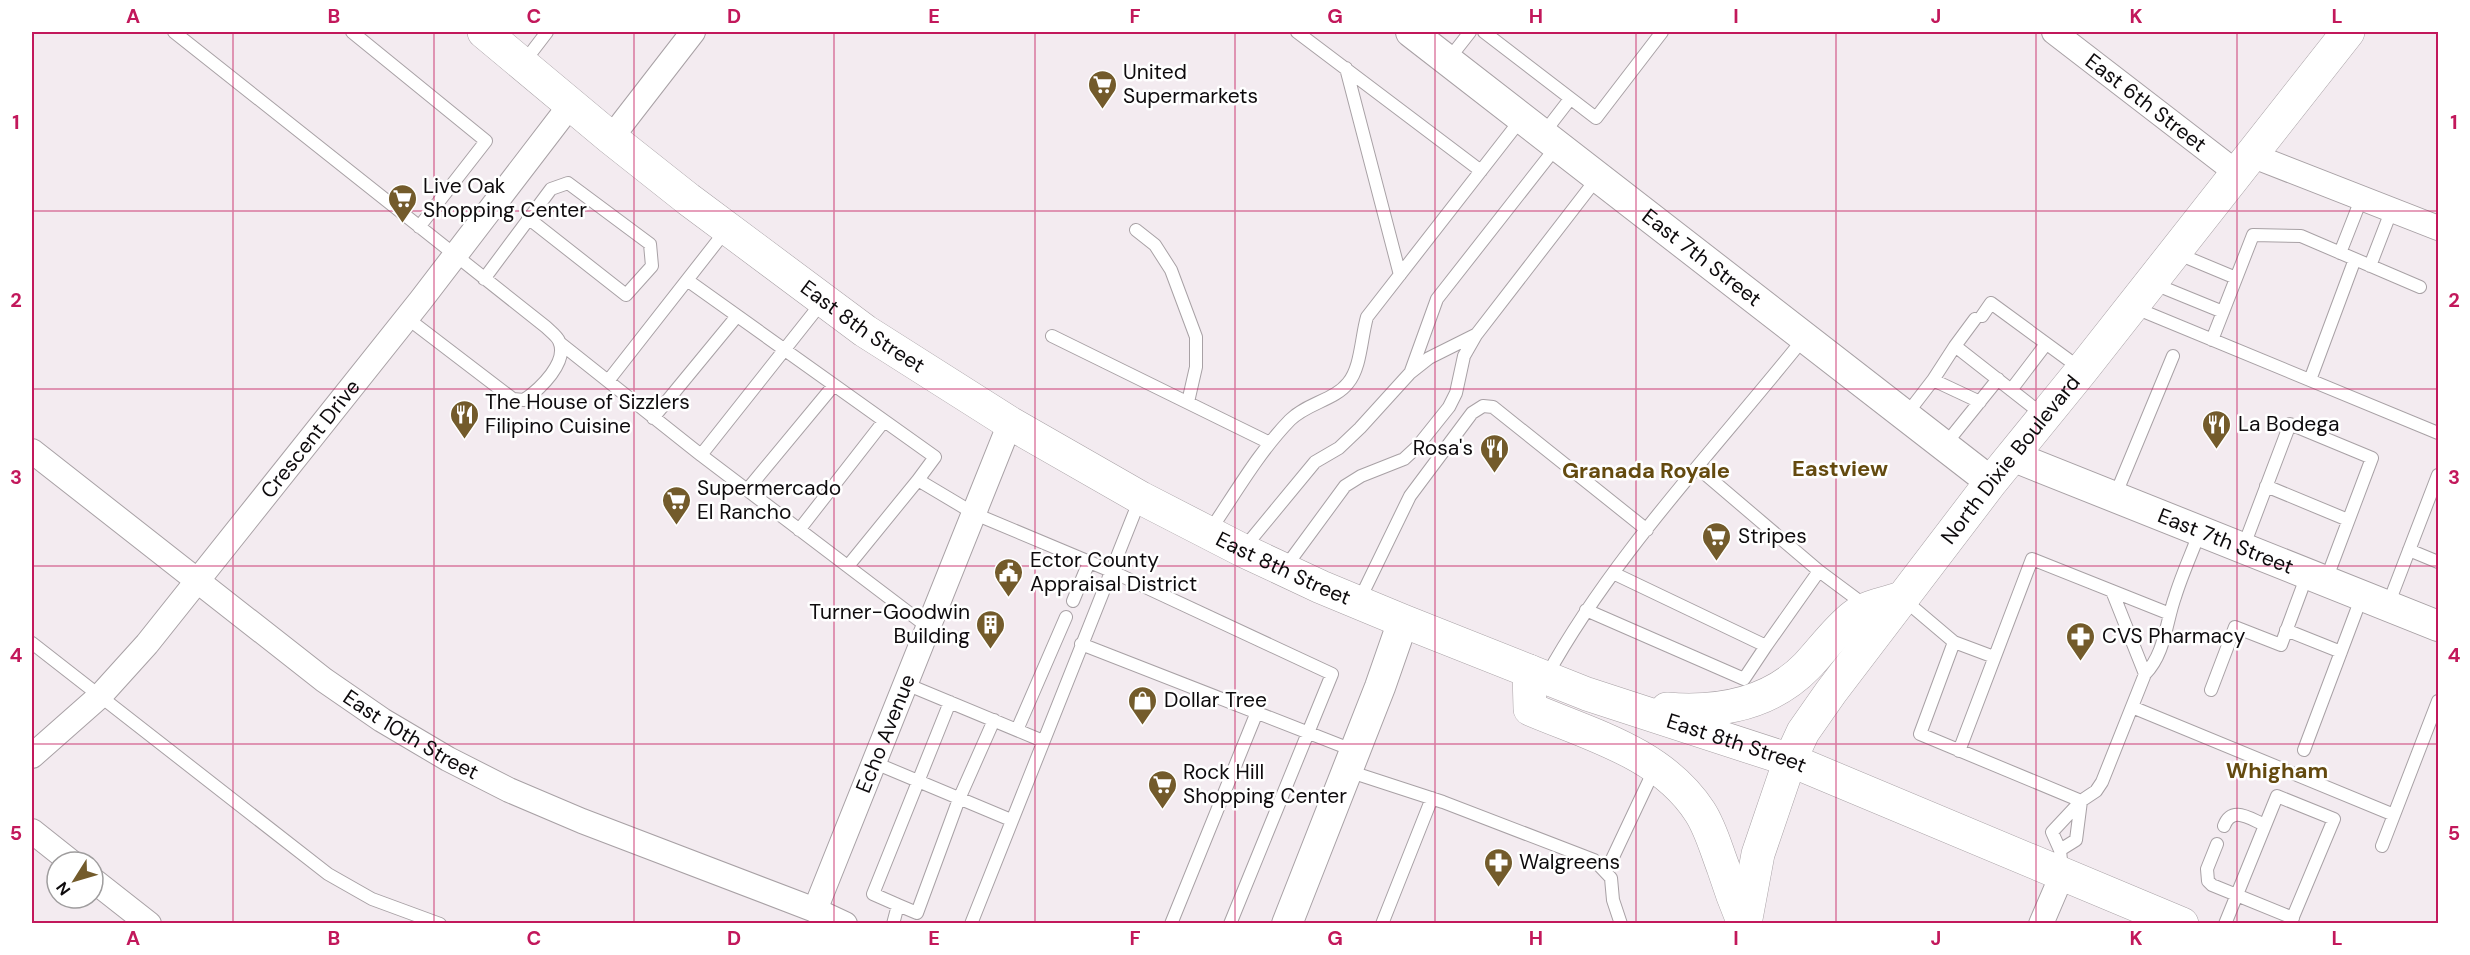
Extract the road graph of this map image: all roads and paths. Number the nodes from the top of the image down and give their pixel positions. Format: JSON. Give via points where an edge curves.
{"nodes":[{"id":1,"x":174,"y":32,"type":"edge"},
{"id":2,"x":352,"y":32,"type":"edge"},
{"id":3,"x":484,"y":32,"type":"edge"},
{"id":4,"x":547,"y":32,"type":"edge"},
{"id":5,"x":693,"y":32,"type":"edge"},
{"id":6,"x":1298,"y":32,"type":"edge"},
{"id":7,"x":1470,"y":32,"type":"edge"},
{"id":8,"x":1484,"y":32,"type":"edge"},
{"id":9,"x":1662,"y":32,"type":"edge"},
{"id":10,"x":2054,"y":32,"type":"edge"},
{"id":11,"x":2348,"y":32,"type":"edge"},
{"id":12,"x":1418,"y":33,"type":"edge"},
{"id":13,"x":1448,"y":60,"type":"junction"},
{"id":14,"x":523,"y":63,"type":"junction"},
{"id":15,"x":1346,"y":69,"type":"junction"},
{"id":16,"x":1570,"y":99,"type":"junction"},
{"id":17,"x":571,"y":104,"type":"junction"},
{"id":18,"x":1541,"y":132,"type":"junction"},
{"id":19,"x":611,"y":138,"type":"junction"},
{"id":20,"x":2244,"y":164,"type":"junction"},
{"id":21,"x":1481,"y":171,"type":"junction"},
{"id":22,"x":1598,"y":177,"type":"junction"},
{"id":23,"x":2362,"y":197,"type":"junction"},
{"id":24,"x":2392,"y":209,"type":"junction"},
{"id":25,"x":528,"y":218,"type":"junction"},
{"id":26,"x":419,"y":227,"type":"junction"},
{"id":27,"x":2439,"y":228,"type":"edge"},
{"id":28,"x":727,"y":229,"type":"junction"},
{"id":29,"x":1136,"y":230,"type":"dead end"},
{"id":30,"x":2175,"y":252,"type":"junction"},
{"id":31,"x":2340,"y":253,"type":"junction"},
{"id":32,"x":454,"y":255,"type":"junction"},
{"id":33,"x":2355,"y":259,"type":"junction"},
{"id":34,"x":2370,"y":266,"type":"junction"},
{"id":35,"x":1400,"y":274,"type":"junction"},
{"id":36,"x":2236,"y":278,"type":"junction"},
{"id":37,"x":483,"y":279,"type":"junction"},
{"id":38,"x":687,"y":280,"type":"junction"},
{"id":39,"x":2420,"y":287,"type":"dead end"},
{"id":40,"x":2142,"y":295,"type":"junction"},
{"id":41,"x":823,"y":301,"type":"junction"},
{"id":42,"x":2223,"y":312,"type":"junction"},
{"id":43,"x":738,"y":316,"type":"junction"},
{"id":44,"x":407,"y":318,"type":"junction"},
{"id":45,"x":1476,"y":335,"type":"junction"},
{"id":46,"x":1052,"y":336,"type":"dead end"},
{"id":47,"x":1804,"y":338,"type":"junction"},
{"id":48,"x":2212,"y":340,"type":"junction"},
{"id":49,"x":560,"y":343,"type":"junction"},
{"id":50,"x":2046,"y":344,"type":"junction"},
{"id":51,"x":1955,"y":346,"type":"junction"},
{"id":52,"x":784,"y":350,"type":"junction"},
{"id":53,"x":2173,"y":356,"type":"dead end"},
{"id":54,"x":2082,"y":370,"type":"junction"},
{"id":55,"x":1410,"y":373,"type":"junction"},
{"id":56,"x":1998,"y":379,"type":"junction"},
{"id":57,"x":1933,"y":380,"type":"junction"},
{"id":58,"x":2310,"y":380,"type":"junction"},
{"id":59,"x":608,"y":381,"type":"junction"},
{"id":60,"x":834,"y":385,"type":"junction"},
{"id":61,"x":2012,"y":390,"type":"junction"},
{"id":62,"x":1188,"y":402,"type":"junction"},
{"id":63,"x":1980,"y":402,"type":"junction"},
{"id":64,"x":1905,"y":416,"type":"junction"},
{"id":65,"x":2045,"y":416,"type":"junction"},
{"id":66,"x":653,"y":418,"type":"junction"},
{"id":67,"x":885,"y":421,"type":"junction"},
{"id":68,"x":1010,"y":423,"type":"junction"},
{"id":69,"x":2439,"y":433,"type":"edge"},
{"id":70,"x":1270,"y":442,"type":"junction"},
{"id":71,"x":1944,"y":446,"type":"junction"},
{"id":72,"x":32,"y":451,"type":"edge"},
{"id":73,"x":701,"y":455,"type":"junction"},
{"id":74,"x":2012,"y":456,"type":"junction"},
{"id":75,"x":1698,"y":468,"type":"junction"},
{"id":76,"x":2439,"y":475,"type":"edge"},
{"id":77,"x":918,"y":480,"type":"junction"},
{"id":78,"x":1990,"y":482,"type":"junction"},
{"id":79,"x":2266,"y":486,"type":"junction"},
{"id":80,"x":747,"y":490,"type":"junction"},
{"id":81,"x":2115,"y":497,"type":"junction"},
{"id":82,"x":1141,"y":498,"type":"junction"},
{"id":83,"x":975,"y":514,"type":"junction"},
{"id":84,"x":2348,"y":520,"type":"junction"},
{"id":85,"x":799,"y":530,"type":"junction"},
{"id":86,"x":1647,"y":530,"type":"junction"},
{"id":87,"x":2200,"y":531,"type":"junction"},
{"id":88,"x":1208,"y":533,"type":"junction"},
{"id":89,"x":2243,"y":548,"type":"junction"},
{"id":90,"x":1242,"y":550,"type":"junction"},
{"id":91,"x":2409,"y":550,"type":"junction"},
{"id":92,"x":1089,"y":562,"type":"junction"},
{"id":93,"x":2439,"y":562,"type":"edge"},
{"id":94,"x":848,"y":566,"type":"junction"},
{"id":95,"x":1284,"y":570,"type":"junction"},
{"id":96,"x":1110,"y":571,"type":"junction"},
{"id":97,"x":1819,"y":572,"type":"junction"},
{"id":98,"x":1613,"y":573,"type":"junction"},
{"id":99,"x":2316,"y":577,"type":"junction"},
{"id":100,"x":198,"y":582,"type":"junction"},
{"id":101,"x":2112,"y":591,"type":"junction"},
{"id":102,"x":1902,"y":598,"type":"junction"},
{"id":103,"x":1072,"y":601,"type":"dead end"},
{"id":104,"x":2375,"y":601,"type":"junction"},
{"id":105,"x":1358,"y":603,"type":"junction"},
{"id":106,"x":1870,"y":608,"type":"junction"},
{"id":107,"x":1586,"y":610,"type":"junction"},
{"id":108,"x":2170,"y":614,"type":"junction"},
{"id":109,"x":1066,"y":617,"type":"dead end"},
{"id":110,"x":1403,"y":621,"type":"junction"},
{"id":111,"x":2439,"y":626,"type":"edge"},
{"id":112,"x":929,"y":628,"type":"junction"},
{"id":113,"x":2286,"y":630,"type":"junction"},
{"id":114,"x":1954,"y":642,"type":"junction"},
{"id":115,"x":32,"y":643,"type":"edge"},
{"id":116,"x":1081,"y":644,"type":"junction"},
{"id":117,"x":1766,"y":646,"type":"junction"},
{"id":118,"x":2341,"y":652,"type":"junction"},
{"id":119,"x":1994,"y":657,"type":"junction"},
{"id":120,"x":1537,"y":674,"type":"junction"},
{"id":121,"x":2145,"y":674,"type":"junction"},
{"id":122,"x":906,"y":684,"type":"junction"},
{"id":123,"x":2211,"y":690,"type":"dead end"},
{"id":124,"x":100,"y":696,"type":"junction"},
{"id":125,"x":950,"y":702,"type":"junction"},
{"id":126,"x":2438,"y":702,"type":"edge"},
{"id":127,"x":1628,"y":706,"type":"junction"},
{"id":128,"x":2132,"y":707,"type":"junction"},
{"id":129,"x":1257,"y":712,"type":"junction"},
{"id":130,"x":994,"y":720,"type":"junction"},
{"id":131,"x":1017,"y":730,"type":"junction"},
{"id":132,"x":1308,"y":733,"type":"junction"},
{"id":133,"x":1043,"y":741,"type":"junction"},
{"id":134,"x":2304,"y":750,"type":"dead end"},
{"id":135,"x":1959,"y":751,"type":"junction"},
{"id":136,"x":32,"y":756,"type":"edge"},
{"id":137,"x":1790,"y":760,"type":"junction"},
{"id":138,"x":1352,"y":761,"type":"junction"},
{"id":139,"x":875,"y":763,"type":"junction"},
{"id":140,"x":1656,"y":767,"type":"junction"},
{"id":141,"x":918,"y":781,"type":"junction"},
{"id":142,"x":1432,"y":798,"type":"junction"},
{"id":143,"x":959,"y":799,"type":"junction"},
{"id":144,"x":2081,"y":801,"type":"junction"},
{"id":145,"x":2394,"y":815,"type":"junction"},
{"id":146,"x":1011,"y":820,"type":"junction"},
{"id":147,"x":2265,"y":825,"type":"junction"},
{"id":148,"x":2224,"y":826,"type":"dead end"},
{"id":149,"x":32,"y":831,"type":"edge"},
{"id":150,"x":2217,"y":844,"type":"dead end"},
{"id":151,"x":2382,"y":846,"type":"dead end"},
{"id":152,"x":56,"y":850,"type":"edge"},
{"id":153,"x":2061,"y":863,"type":"junction"},
{"id":154,"x":1606,"y":872,"type":"junction"},
{"id":155,"x":105,"y":889,"type":"edge"},
{"id":156,"x":2237,"y":895,"type":"junction"},
{"id":157,"x":898,"y":905,"type":"junction"},
{"id":158,"x":815,"y":910,"type":"junction"},
{"id":159,"x":2292,"y":921,"type":"edge"},
{"id":160,"x":149,"y":924,"type":"edge"},
{"id":161,"x":440,"y":924,"type":"edge"},
{"id":162,"x":844,"y":924,"type":"edge"},
{"id":163,"x":892,"y":924,"type":"edge"},
{"id":164,"x":971,"y":924,"type":"edge"},
{"id":165,"x":1171,"y":924,"type":"edge"},
{"id":166,"x":1230,"y":924,"type":"edge"},
{"id":167,"x":1287,"y":924,"type":"edge"},
{"id":168,"x":1382,"y":924,"type":"edge"},
{"id":169,"x":1621,"y":924,"type":"edge"},
{"id":170,"x":1744,"y":924,"type":"edge"},
{"id":171,"x":2042,"y":924,"type":"edge"},
{"id":172,"x":2182,"y":924,"type":"edge"},
{"id":173,"x":2225,"y":924,"type":"edge"}],
"edges":[{"from":1,"to":26,"type":"lane"},
{"from":2,"to":26,"type":"lane","via":[[486,141]]},
{"from":3,"to":14,"type":"main road","name":"East 8th Street"},
{"from":4,"to":14,"type":"lane"},
{"from":5,"to":19,"type":"street"},
{"from":6,"to":15,"type":"lane"},
{"from":7,"to":13,"type":"lane"},
{"from":8,"to":16,"type":"lane"},
{"from":9,"to":16,"type":"lane","via":[[1596,118]]},
{"from":10,"to":20,"type":"street","name":"East 6th Street"},
{"from":11,"to":20,"type":"main road","name":"North Dixie Boulevard"},
{"from":12,"to":13,"type":"street","name":"East 7th Street"},
{"from":13,"to":18,"type":"street","name":"East 7th Street"},
{"from":14,"to":17,"type":"main road","name":"East 8th Street"},
{"from":15,"to":21,"type":"lane"},
{"from":15,"to":35,"type":"lane"},
{"from":16,"to":18,"type":"lane"},
{"from":17,"to":19,"type":"main road","name":"East 8th Street"},
{"from":17,"to":32,"type":"street","name":"Crescent Drive"},
{"from":18,"to":21,"type":"lane"},
{"from":18,"to":22,"type":"street","name":"East 7th Street"},
{"from":18,"to":55,"type":"lane","via":[[1437,299]]},
{"from":19,"to":28,"type":"main road","name":"East 8th Street"},
{"from":20,"to":23,"type":"street","name":"East 6th Street"},
{"from":20,"to":30,"type":"main road","name":"North Dixie Boulevard"},
{"from":21,"to":35,"type":"lane"},
{"from":22,"to":45,"type":"lane"},
{"from":22,"to":47,"type":"street","name":"East 7th Street"},
{"from":23,"to":24,"type":"street","name":"East 6th Street"},
{"from":23,"to":31,"type":"lane"},
{"from":24,"to":27,"type":"street","name":"East 6th Street"},
{"from":24,"to":34,"type":"lane"},
{"from":25,"to":25,"type":"lane","via":[[626,296],[652,266],[650,244],[568,183],[551,189]]},
{"from":25,"to":37,"type":"lane"},
{"from":26,"to":32,"type":"lane"},
{"from":28,"to":38,"type":"lane"},
{"from":28,"to":41,"type":"main road","name":"East 8th Street"},
{"from":29,"to":62,"type":"lane","via":[[1155,245],[1171,270],[1196,337],[1196,367]]},
{"from":30,"to":36,"type":"lane"},
{"from":30,"to":40,"type":"main road","name":"North Dixie Boulevard"},
{"from":31,"to":33,"type":"lane"},
{"from":31,"to":36,"type":"lane","via":[[2301,236],[2253,235]]},
{"from":32,"to":37,"type":"lane"},
{"from":32,"to":44,"type":"street","name":"Crescent Drive"},
{"from":33,"to":34,"type":"lane"},
{"from":33,"to":58,"type":"lane"},
{"from":34,"to":39,"type":"lane"},
{"from":35,"to":70,"type":"lane","via":[[1367,318],[1359,362],[1348,383],[1292,418]]},
{"from":36,"to":42,"type":"lane"},
{"from":37,"to":49,"type":"lane","via":[[546,327]]},
{"from":38,"to":43,"type":"lane"},
{"from":38,"to":59,"type":"lane"},
{"from":40,"to":42,"type":"lane"},
{"from":40,"to":48,"type":"lane"},
{"from":40,"to":54,"type":"main road","name":"North Dixie Boulevard"},
{"from":41,"to":52,"type":"lane"},
{"from":41,"to":68,"type":"main road","name":"East 8th Street"},
{"from":42,"to":48,"type":"lane"},
{"from":43,"to":52,"type":"lane"},
{"from":43,"to":66,"type":"lane"},
{"from":44,"to":49,"type":"lane","via":[[513,399],[524,400],[534,393],[558,365]]},
{"from":44,"to":100,"type":"street","name":"Crescent Drive"},
{"from":45,"to":55,"type":"lane","via":[[1429,358]]},
{"from":45,"to":95,"type":"lane","via":[[1464,356],[1449,407],[1417,447],[1404,459],[1345,486]]},
{"from":46,"to":62,"type":"lane"},
{"from":47,"to":64,"type":"street","name":"East 7th Street"},
{"from":47,"to":75,"type":"lane"},
{"from":48,"to":58,"type":"lane"},
{"from":49,"to":59,"type":"lane"},
{"from":50,"to":51,"type":"lane","via":[[1991,303]]},
{"from":50,"to":54,"type":"lane"},
{"from":50,"to":61,"type":"lane"},
{"from":51,"to":56,"type":"lane"},
{"from":51,"to":57,"type":"lane"},
{"from":52,"to":60,"type":"lane"},
{"from":52,"to":73,"type":"lane"},
{"from":53,"to":81,"type":"lane"},
{"from":54,"to":65,"type":"main road","name":"North Dixie Boulevard"},
{"from":55,"to":90,"type":"lane","via":[[1339,448],[1315,462]]},
{"from":56,"to":61,"type":"lane"},
{"from":56,"to":63,"type":"lane"},
{"from":57,"to":63,"type":"lane"},
{"from":57,"to":64,"type":"lane"},
{"from":58,"to":69,"type":"lane"},
{"from":59,"to":66,"type":"lane"},
{"from":60,"to":67,"type":"lane"},
{"from":60,"to":80,"type":"lane"},
{"from":61,"to":65,"type":"lane"},
{"from":62,"to":70,"type":"lane"},
{"from":63,"to":71,"type":"lane"},
{"from":64,"to":71,"type":"street","name":"East 7th Street"},
{"from":65,"to":74,"type":"main road","name":"North Dixie Boulevard"},
{"from":66,"to":73,"type":"lane"},
{"from":67,"to":77,"type":"lane","via":[[935,457]]},
{"from":67,"to":85,"type":"lane"},
{"from":68,"to":82,"type":"main road","name":"East 8th Street"},
{"from":68,"to":83,"type":"street","name":"Echo Avenue"},
{"from":70,"to":88,"type":"lane"},
{"from":71,"to":78,"type":"street","name":"East 7th Street"},
{"from":72,"to":100,"type":"street","name":"East 10th Street"},
{"from":73,"to":80,"type":"lane"},
{"from":74,"to":78,"type":"main road","name":"North Dixie Boulevard"},
{"from":74,"to":81,"type":"street","name":"East 7th Street"},
{"from":75,"to":86,"type":"lane"},
{"from":75,"to":97,"type":"lane"},
{"from":76,"to":91,"type":"lane"},
{"from":77,"to":83,"type":"lane"},
{"from":77,"to":94,"type":"lane"},
{"from":78,"to":102,"type":"main road","name":"North Dixie Boulevard"},
{"from":79,"to":84,"type":"lane"},
{"from":79,"to":84,"type":"lane","via":[[2290,424],[2372,458]]},
{"from":79,"to":89,"type":"lane"},
{"from":80,"to":85,"type":"lane"},
{"from":81,"to":87,"type":"street","name":"East 7th Street"},
{"from":82,"to":88,"type":"main road","name":"East 8th Street"},
{"from":82,"to":96,"type":"lane"},
{"from":83,"to":92,"type":"lane"},
{"from":83,"to":112,"type":"street","name":"Echo Avenue"},
{"from":84,"to":99,"type":"lane"},
{"from":85,"to":94,"type":"lane"},
{"from":86,"to":98,"type":"lane"},
{"from":86,"to":105,"type":"lane","via":[[1492,407],[1483,406],[1472,413],[1410,496]]},
{"from":87,"to":89,"type":"street","name":"East 7th Street"},
{"from":87,"to":108,"type":"lane"},
{"from":88,"to":90,"type":"main road","name":"East 8th Street"},
{"from":89,"to":99,"type":"street","name":"East 7th Street"},
{"from":90,"to":95,"type":"main road","name":"East 8th Street"},
{"from":91,"to":93,"type":"lane"},
{"from":91,"to":104,"type":"lane"},
{"from":92,"to":96,"type":"lane"},
{"from":92,"to":103,"type":"lane"},
{"from":94,"to":112,"type":"lane"},
{"from":95,"to":105,"type":"main road","name":"East 8th Street"},
{"from":96,"to":116,"type":"lane"},
{"from":96,"to":132,"type":"lane","via":[[1332,674]]},
{"from":97,"to":106,"type":"lane"},
{"from":97,"to":117,"type":"lane"},
{"from":98,"to":107,"type":"lane"},
{"from":98,"to":117,"type":"lane","via":[[1660,602]]},
{"from":99,"to":104,"type":"street","name":"East 7th Street"},
{"from":99,"to":113,"type":"lane"},
{"from":100,"to":124,"type":"street","name":"Crescent Drive"},
{"from":100,"to":158,"type":"street","name":"East 10th Street","via":[[324,680],[448,759],[582,821]]},
{"from":101,"to":108,"type":"lane"},
{"from":101,"to":119,"type":"lane","via":[[2032,559]]},
{"from":101,"to":121,"type":"lane"},
{"from":102,"to":106,"type":"main road"},
{"from":102,"to":114,"type":"lane"},
{"from":102,"to":137,"type":"main road","name":"North Dixie Boulevard","via":[[1803,732]]},
{"from":104,"to":111,"type":"street","name":"East 7th Street"},
{"from":104,"to":118,"type":"lane"},
{"from":105,"to":110,"type":"main road","name":"East 8th Street"},
{"from":106,"to":127,"type":"main road","via":[[1854,616],[1804,668],[1752,702],[1698,711]]},
{"from":107,"to":117,"type":"lane","via":[[1699,654],[1744,679]]},
{"from":107,"to":120,"type":"lane"},
{"from":108,"to":121,"type":"lane","via":[[2165,636]]},
{"from":109,"to":131,"type":"lane"},
{"from":110,"to":120,"type":"main road","name":"East 8th Street"},
{"from":110,"to":138,"type":"street"},
{"from":112,"to":122,"type":"street","name":"Echo Avenue"},
{"from":113,"to":118,"type":"lane"},
{"from":113,"to":123,"type":"lane","via":[[2281,645],[2235,627]]},
{"from":114,"to":119,"type":"lane"},
{"from":114,"to":135,"type":"lane","via":[[1920,734]]},
{"from":115,"to":124,"type":"lane"},
{"from":116,"to":129,"type":"lane"},
{"from":116,"to":133,"type":"lane"},
{"from":118,"to":134,"type":"lane"},
{"from":119,"to":135,"type":"lane"},
{"from":120,"to":127,"type":"main road","name":"East 8th Street"},
{"from":120,"to":140,"type":"main road","via":[[1530,710],[1613,742]]},
{"from":121,"to":128,"type":"lane"},
{"from":122,"to":125,"type":"lane"},
{"from":122,"to":139,"type":"street","name":"Echo Avenue"},
{"from":124,"to":136,"type":"street","name":"Crescent Drive"},
{"from":124,"to":161,"type":"lane","via":[[328,874],[372,899]]},
{"from":125,"to":130,"type":"lane"},
{"from":125,"to":141,"type":"lane"},
{"from":126,"to":145,"type":"lane"},
{"from":127,"to":137,"type":"main road","name":"East 8th Street"},
{"from":128,"to":144,"type":"lane","via":[[2102,782]]},
{"from":128,"to":145,"type":"lane"},
{"from":129,"to":132,"type":"lane"},
{"from":129,"to":165,"type":"lane"},
{"from":130,"to":131,"type":"lane"},
{"from":130,"to":143,"type":"lane"},
{"from":131,"to":133,"type":"lane"},
{"from":132,"to":138,"type":"lane"},
{"from":132,"to":166,"type":"lane"},
{"from":133,"to":146,"type":"lane"},
{"from":135,"to":144,"type":"lane"},
{"from":137,"to":153,"type":"main road","name":"East 8th Street"},
{"from":137,"to":170,"type":"main road","name":"North Dixie Boulevard","via":[[1758,854]]},
{"from":138,"to":142,"type":"lane"},
{"from":138,"to":167,"type":"street"},
{"from":139,"to":141,"type":"lane"},
{"from":139,"to":158,"type":"street","name":"Echo Avenue"},
{"from":140,"to":154,"type":"lane"},
{"from":140,"to":170,"type":"main road","via":[[1670,777],[1700,812],[1712,834]]},
{"from":141,"to":143,"type":"lane"},
{"from":141,"to":157,"type":"lane","via":[[873,894]]},
{"from":142,"to":154,"type":"lane","via":[[1594,861]]},
{"from":142,"to":168,"type":"lane"},
{"from":143,"to":146,"type":"lane"},
{"from":143,"to":157,"type":"lane","via":[[917,913]]},
{"from":144,"to":153,"type":"lane","via":[[2076,840]]},
{"from":144,"to":153,"type":"lane","via":[[2052,832]]},
{"from":145,"to":151,"type":"lane"},
{"from":146,"to":164,"type":"lane"},
{"from":147,"to":148,"type":"lane","via":[[2237,813],[2231,814]]},
{"from":147,"to":156,"type":"lane"},
{"from":147,"to":159,"type":"lane","via":[[2277,795],[2334,819]]},
{"from":149,"to":152,"type":"street"},
{"from":150,"to":156,"type":"lane","via":[[2207,869],[2208,881]]},
{"from":153,"to":171,"type":"street"},
{"from":153,"to":172,"type":"main road","name":"East 8th Street"},
{"from":154,"to":169,"type":"lane","via":[[1611,878]]},
{"from":155,"to":160,"type":"street"},
{"from":156,"to":159,"type":"lane"},
{"from":156,"to":173,"type":"lane"},
{"from":157,"to":163,"type":"lane"},
{"from":158,"to":162,"type":"street","name":"East 10th Street"}]}
